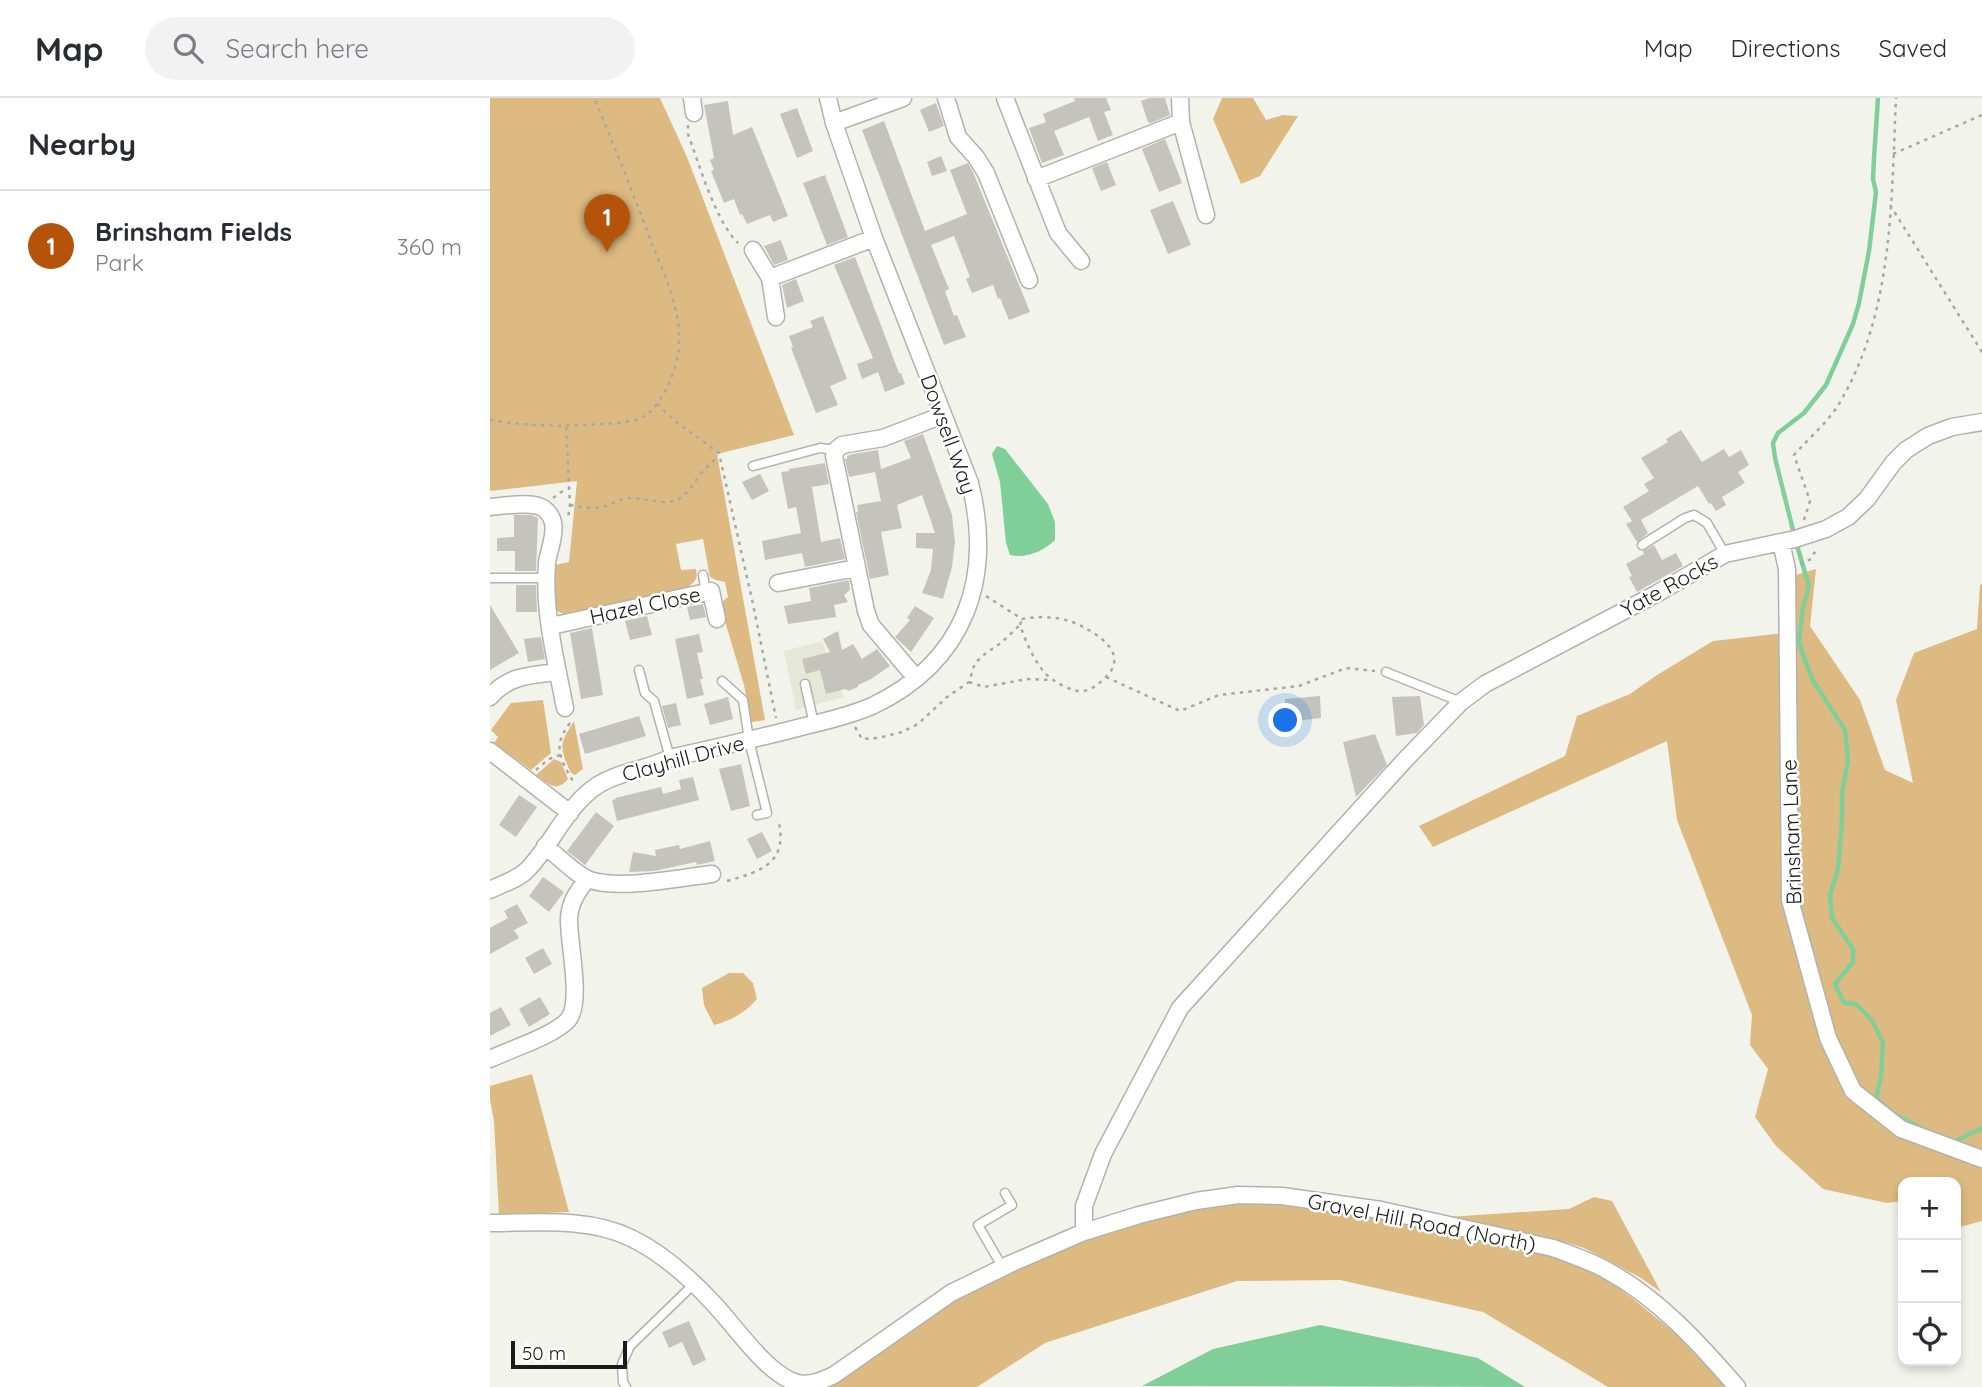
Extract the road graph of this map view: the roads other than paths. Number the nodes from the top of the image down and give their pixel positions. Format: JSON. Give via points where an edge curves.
{"nodes":[{"id":1,"x":828,"y":98,"type":"edge"},
{"id":2,"x":903,"y":98,"type":"edge"},
{"id":3,"x":946,"y":98,"type":"edge"},
{"id":4,"x":1005,"y":98,"type":"edge"},
{"id":5,"x":1180,"y":98,"type":"edge"},
{"id":6,"x":1181,"y":122,"type":"junction"},
{"id":7,"x":834,"y":123,"type":"junction"},
{"id":8,"x":1036,"y":179,"type":"junction"},
{"id":9,"x":1206,"y":215,"type":"dead end"},
{"id":10,"x":874,"y":238,"type":"junction"},
{"id":11,"x":753,"y":250,"type":"road end"},
{"id":12,"x":1081,"y":261,"type":"dead end"},
{"id":13,"x":769,"y":278,"type":"junction"},
{"id":14,"x":1029,"y":280,"type":"dead end"},
{"id":15,"x":776,"y":317,"type":"dead end"},
{"id":16,"x":943,"y":415,"type":"junction"},
{"id":17,"x":1982,"y":422,"type":"edge"},
{"id":18,"x":836,"y":450,"type":"junction"},
{"id":19,"x":753,"y":466,"type":"dead end"},
{"id":20,"x":490,"y":507,"type":"edge"},
{"id":21,"x":1781,"y":542,"type":"junction"},
{"id":22,"x":1642,"y":545,"type":"dead end"},
{"id":23,"x":1725,"y":554,"type":"junction"},
{"id":24,"x":856,"y":568,"type":"junction"},
{"id":25,"x":703,"y":575,"type":"dead end"},
{"id":26,"x":547,"y":578,"type":"junction"},
{"id":27,"x":490,"y":579,"type":"edge"},
{"id":28,"x":778,"y":583,"type":"dead end"},
{"id":29,"x":706,"y":592,"type":"junction"},
{"id":30,"x":718,"y":619,"type":"dead end"},
{"id":31,"x":551,"y":626,"type":"junction"},
{"id":32,"x":639,"y":670,"type":"dead end"},
{"id":33,"x":558,"y":672,"type":"junction"},
{"id":34,"x":1386,"y":672,"type":"road end"},
{"id":35,"x":916,"y":678,"type":"junction"},
{"id":36,"x":722,"y":681,"type":"dead end"},
{"id":37,"x":805,"y":684,"type":"dead end"},
{"id":38,"x":490,"y":697,"type":"edge"},
{"id":39,"x":1461,"y":702,"type":"junction"},
{"id":40,"x":565,"y":708,"type":"road end"},
{"id":41,"x":814,"y":724,"type":"junction"},
{"id":42,"x":753,"y":739,"type":"junction"},
{"id":43,"x":490,"y":751,"type":"edge"},
{"id":44,"x":670,"y":758,"type":"junction"},
{"id":45,"x":570,"y":813,"type":"junction"},
{"id":46,"x":757,"y":816,"type":"dead end"},
{"id":47,"x":545,"y":846,"type":"junction"},
{"id":48,"x":712,"y":874,"type":"dead end"},
{"id":49,"x":587,"y":879,"type":"junction"},
{"id":50,"x":490,"y":890,"type":"edge"},
{"id":51,"x":490,"y":1059,"type":"edge"},
{"id":52,"x":1982,"y":1159,"type":"edge"},
{"id":53,"x":1005,"y":1193,"type":"dead end"},
{"id":54,"x":490,"y":1223,"type":"edge"},
{"id":55,"x":1084,"y":1232,"type":"junction"},
{"id":56,"x":1003,"y":1268,"type":"junction"},
{"id":57,"x":694,"y":1283,"type":"junction"},
{"id":58,"x":626,"y":1387,"type":"edge"},
{"id":59,"x":1737,"y":1387,"type":"edge"}],
"edges":[{"from":1,"to":7,"type":"street","name":"Dowsell Way"},
{"from":2,"to":7,"type":"street"},
{"from":3,"to":14,"type":"street","via":[[958,136],[986,173]]},
{"from":4,"to":8,"type":"street"},
{"from":5,"to":6,"type":"street"},
{"from":6,"to":8,"type":"street"},
{"from":6,"to":9,"type":"street"},
{"from":7,"to":10,"type":"street","name":"Dowsell Way"},
{"from":8,"to":12,"type":"street","via":[[1058,233]]},
{"from":10,"to":13,"type":"street"},
{"from":10,"to":16,"type":"street","name":"Dowsell Way"},
{"from":11,"to":13,"type":"street"},
{"from":13,"to":15,"type":"street"},
{"from":16,"to":18,"type":"street"},
{"from":16,"to":35,"type":"street","name":"Dowsell Way","via":[[970,483],[979,534],[978,559],[975,584],[958,630]]},
{"from":17,"to":21,"type":"street","name":"Yate Rocks","via":[[1928,436],[1892,463],[1848,517],[1826,529]]},
{"from":18,"to":19,"type":"lane","via":[[820,448]]},
{"from":18,"to":24,"type":"street"},
{"from":20,"to":26,"type":"street","via":[[530,504],[549,515],[554,538]]},
{"from":21,"to":23,"type":"street","name":"Yate Rocks"},
{"from":21,"to":52,"type":"street","name":"Brinsham Lane","via":[[1787,569],[1790,900],[1828,1038],[1853,1091],[1900,1129]]},
{"from":22,"to":23,"type":"lane","via":[[1694,515],[1712,529]]},
{"from":23,"to":39,"type":"street","name":"Yate Rocks","via":[[1485,684]]},
{"from":24,"to":28,"type":"street"},
{"from":24,"to":35,"type":"street","via":[[872,625]]},
{"from":25,"to":29,"type":"lane"},
{"from":26,"to":27,"type":"lane"},
{"from":26,"to":31,"type":"street"},
{"from":29,"to":30,"type":"street","name":"Hazel Close","via":[[711,591]]},
{"from":29,"to":31,"type":"street","name":"Hazel Close"},
{"from":31,"to":33,"type":"street"},
{"from":32,"to":44,"type":"lane","via":[[645,692],[654,701]]},
{"from":33,"to":38,"type":"street","via":[[524,676],[500,686]]},
{"from":33,"to":40,"type":"street"},
{"from":34,"to":39,"type":"lane"},
{"from":35,"to":41,"type":"street","name":"Dowsell Way","via":[[870,707]]},
{"from":36,"to":42,"type":"lane","via":[[743,700]]},
{"from":37,"to":41,"type":"lane"},
{"from":39,"to":55,"type":"street","name":"Yate Rocks","via":[[1180,1008],[1103,1154],[1084,1206]]},
{"from":41,"to":42,"type":"street","name":"Dowsell Way"},
{"from":42,"to":44,"type":"street","name":"Clayhill Drive"},
{"from":42,"to":46,"type":"lane","via":[[767,813]]},
{"from":43,"to":45,"type":"street"},
{"from":44,"to":45,"type":"street","name":"Clayhill Drive","via":[[597,785]]},
{"from":45,"to":47,"type":"street","name":"Clayhill Drive"},
{"from":47,"to":49,"type":"street"},
{"from":47,"to":50,"type":"street","name":"Clayhill Drive","via":[[517,879]]},
{"from":48,"to":49,"type":"street","via":[[624,883]]},
{"from":49,"to":51,"type":"street","via":[[573,898],[569,916],[575,998],[570,1018],[556,1030]]},
{"from":53,"to":56,"type":"lane","via":[[1012,1205],[978,1225]]},
{"from":54,"to":57,"type":"street","name":"Gravel Hill Road (North)","via":[[574,1223],[615,1231],[650,1248]]},
{"from":55,"to":56,"type":"street","name":"Gravel Hill Road (North)"},
{"from":55,"to":59,"type":"street","name":"Gravel Hill Road (North)","via":[[1196,1201],[1238,1195],[1282,1196],[1381,1210],[1553,1248],[1608,1271],[1636,1289],[1673,1318]]},
{"from":56,"to":57,"type":"street","name":"Gravel Hill Road (North)","via":[[951,1293],[834,1375],[802,1385],[777,1373]]},
{"from":57,"to":58,"type":"lane","via":[[630,1346],[622,1364]]}]}
